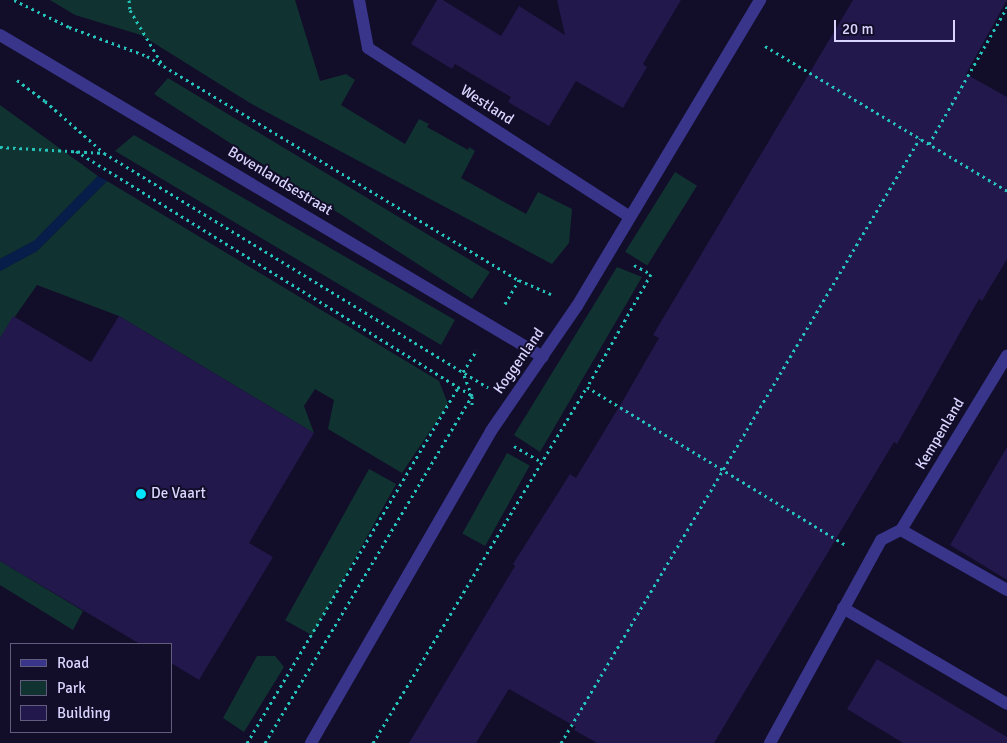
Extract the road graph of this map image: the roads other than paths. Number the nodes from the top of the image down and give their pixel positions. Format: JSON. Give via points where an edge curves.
{"nodes":[{"id":1,"x":359,"y":0,"type":"edge"},
{"id":2,"x":760,"y":0,"type":"edge"},
{"id":3,"x":0,"y":35,"type":"edge"},
{"id":4,"x":629,"y":216,"type":"junction"},
{"id":5,"x":1007,"y":356,"type":"edge"},
{"id":6,"x":543,"y":357,"type":"junction"},
{"id":7,"x":901,"y":530,"type":"junction"},
{"id":8,"x":1007,"y":590,"type":"edge"},
{"id":9,"x":843,"y":608,"type":"junction"},
{"id":10,"x":1007,"y":704,"type":"edge"},
{"id":11,"x":311,"y":743,"type":"edge"},
{"id":12,"x":770,"y":743,"type":"edge"}],
"edges":[{"from":1,"to":4,"type":"street","name":"Westland","via":[[368,48]]},
{"from":2,"to":4,"type":"street","name":"Koggenland"},
{"from":3,"to":6,"type":"street","name":"Bovenlandsestraat"},
{"from":4,"to":6,"type":"street","name":"Koggenland"},
{"from":5,"to":7,"type":"street","name":"Kempenland"},
{"from":6,"to":11,"type":"street","name":"Koggenland","via":[[491,431]]},
{"from":7,"to":8,"type":"street"},
{"from":7,"to":9,"type":"street","name":"Kempenland","via":[[881,540]]},
{"from":9,"to":10,"type":"street"},
{"from":9,"to":12,"type":"street","name":"Kempenland"}]}
